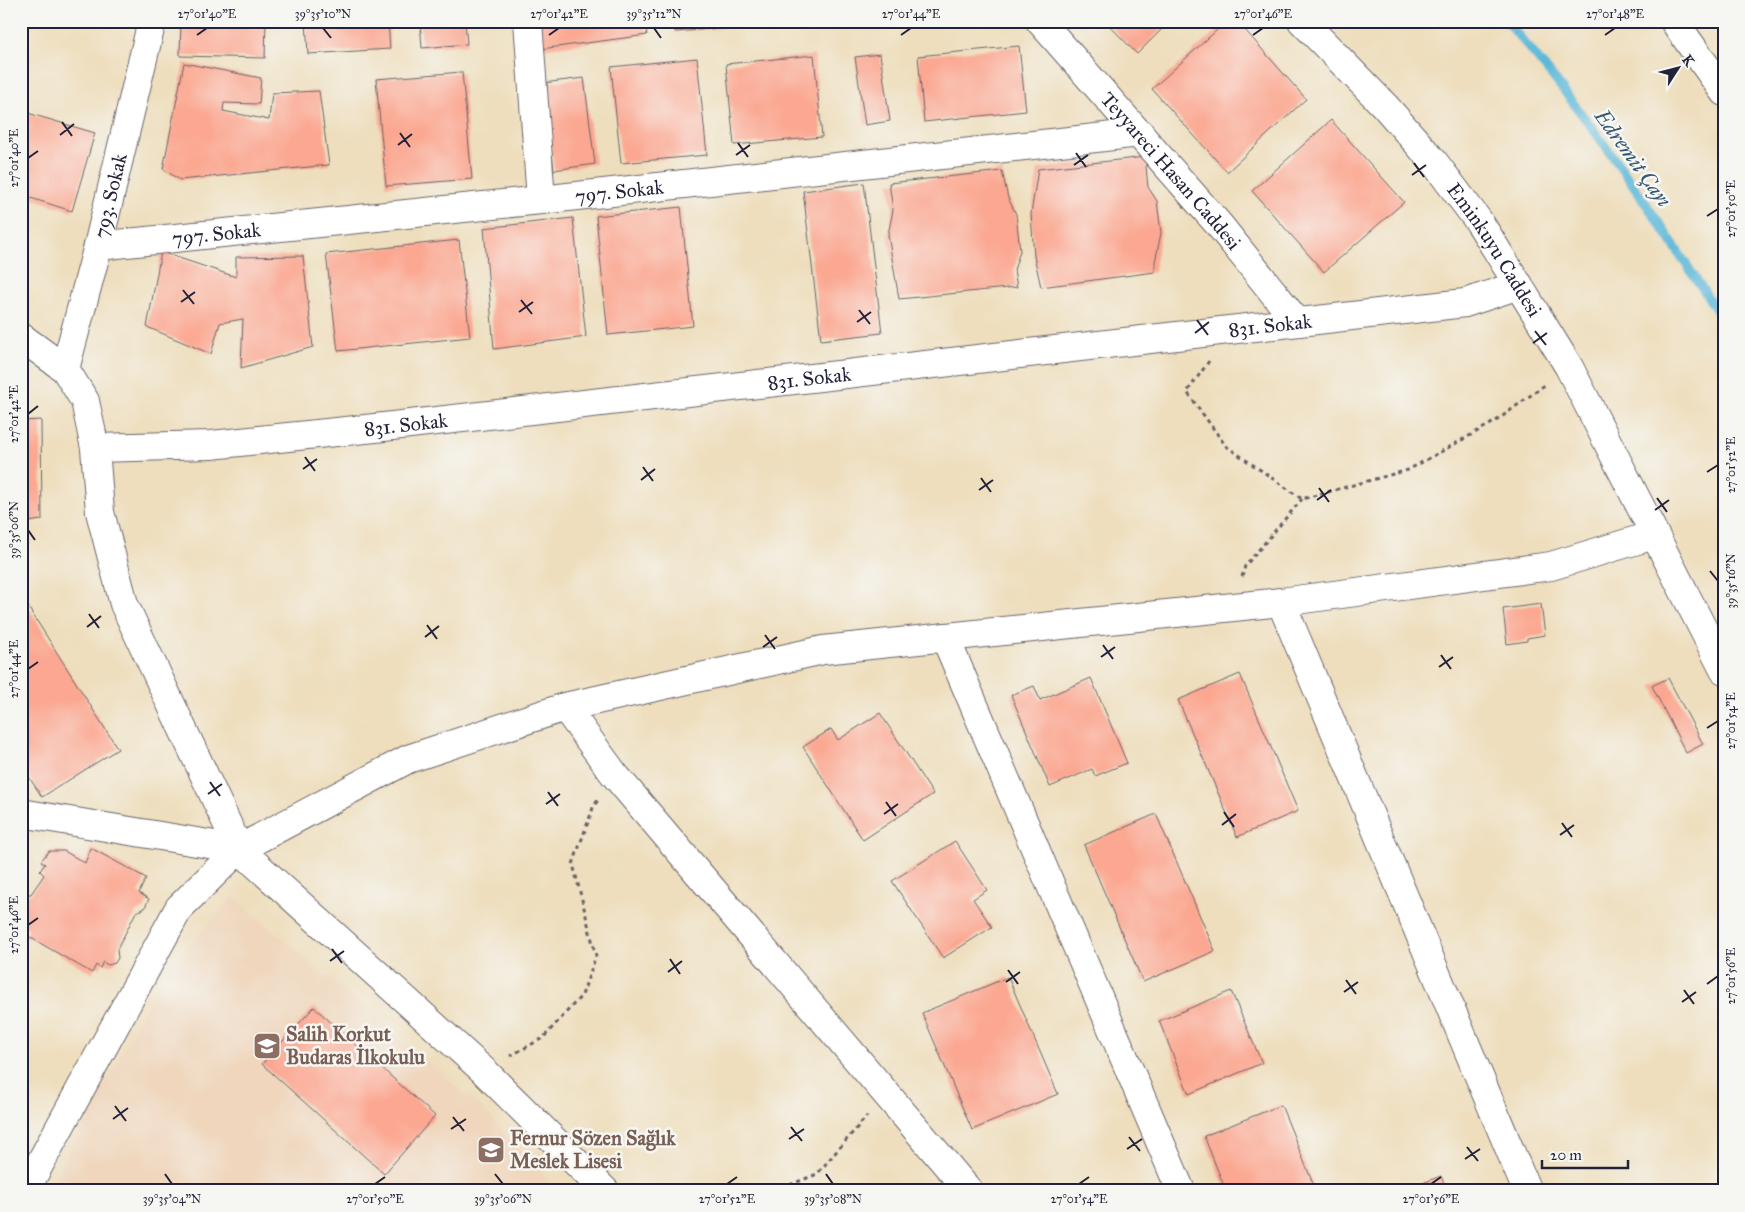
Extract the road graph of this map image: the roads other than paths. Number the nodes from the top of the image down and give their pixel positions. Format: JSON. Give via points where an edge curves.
{"nodes":[{"id":1,"x":152,"y":21,"type":"edge"},
{"id":2,"x":528,"y":21,"type":"edge"},
{"id":3,"x":1040,"y":21,"type":"edge"},
{"id":4,"x":1302,"y":21,"type":"edge"},
{"id":5,"x":1674,"y":21,"type":"edge"},
{"id":6,"x":1724,"y":92,"type":"edge"},
{"id":7,"x":1140,"y":134,"type":"junction"},
{"id":8,"x":541,"y":200,"type":"junction"},
{"id":9,"x":98,"y":246,"type":"junction"},
{"id":10,"x":1519,"y":285,"type":"junction"},
{"id":11,"x":1297,"y":322,"type":"junction"},
{"id":12,"x":21,"y":337,"type":"edge"},
{"id":13,"x":65,"y":369,"type":"junction"},
{"id":14,"x":95,"y":448,"type":"junction"},
{"id":15,"x":1654,"y":535,"type":"junction"},
{"id":16,"x":1281,"y":602,"type":"junction"},
{"id":17,"x":945,"y":637,"type":"junction"},
{"id":18,"x":1724,"y":670,"type":"edge"},
{"id":19,"x":566,"y":707,"type":"junction"},
{"id":20,"x":21,"y":813,"type":"edge"},
{"id":21,"x":239,"y":849,"type":"junction"},
{"id":22,"x":25,"y":1191,"type":"edge"},
{"id":23,"x":605,"y":1191,"type":"edge"},
{"id":24,"x":969,"y":1191,"type":"edge"},
{"id":25,"x":1181,"y":1191,"type":"edge"},
{"id":26,"x":1528,"y":1191,"type":"edge"}],
"edges":[{"from":1,"to":9,"type":"street","name":"793. Sokak"},
{"from":2,"to":8,"type":"street"},
{"from":3,"to":7,"type":"street","name":"Teyyareci Hasan Caddesi"},
{"from":4,"to":10,"type":"street","name":"Eminkuyu Caddesi","via":[[1434,162],[1480,223]]},
{"from":5,"to":6,"type":"street"},
{"from":7,"to":8,"type":"street","name":"797. Sokak"},
{"from":7,"to":11,"type":"street","name":"Teyyareci Hasan Caddesi"},
{"from":8,"to":9,"type":"street","name":"797. Sokak"},
{"from":9,"to":13,"type":"street","name":"793. Sokak"},
{"from":10,"to":11,"type":"street","name":"831. Sokak","via":[[1465,303]]},
{"from":10,"to":15,"type":"street","name":"Eminkuyu Caddesi","via":[[1569,368]]},
{"from":11,"to":14,"type":"street","name":"831. Sokak","via":[[346,431],[211,445]]},
{"from":12,"to":13,"type":"street"},
{"from":13,"to":14,"type":"street","via":[[85,401]]},
{"from":14,"to":21,"type":"street","via":[[100,512],[124,604]]},
{"from":15,"to":16,"type":"street","via":[[1551,566]]},
{"from":15,"to":18,"type":"street","name":"Eminkuyu Caddesi"},
{"from":16,"to":17,"type":"street"},
{"from":16,"to":26,"type":"street"},
{"from":17,"to":19,"type":"street","via":[[823,650]]},
{"from":17,"to":25,"type":"street"},
{"from":19,"to":21,"type":"street","via":[[408,759]]},
{"from":19,"to":24,"type":"street","via":[[614,774]]},
{"from":20,"to":21,"type":"street"},
{"from":21,"to":22,"type":"street","via":[[179,908]]},
{"from":21,"to":23,"type":"street","via":[[484,1071]]}]}
